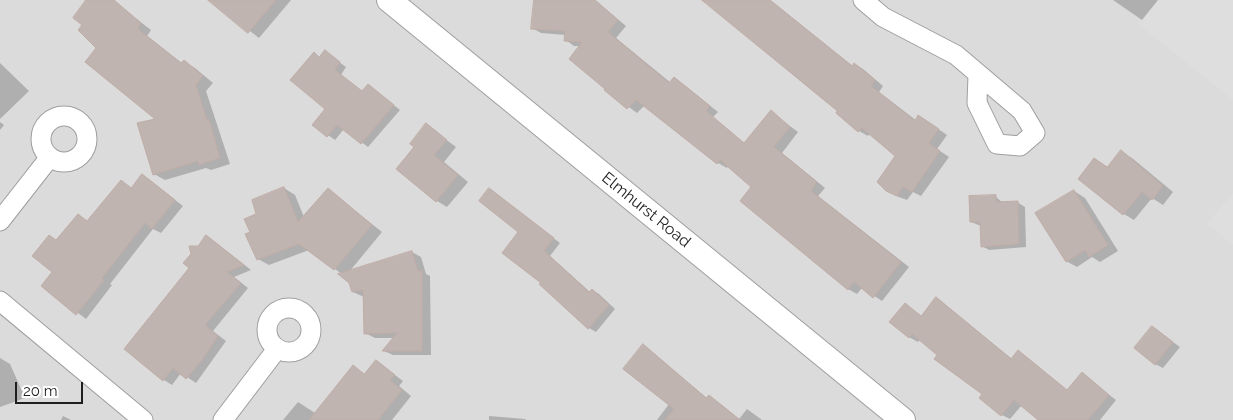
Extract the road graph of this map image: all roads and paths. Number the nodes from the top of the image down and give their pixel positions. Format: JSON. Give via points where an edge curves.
{"nodes":[{"id":1,"x":389,"y":0,"type":"edge"},
{"id":2,"x":863,"y":0,"type":"edge"},
{"id":3,"x":978,"y":75,"type":"dead end"},
{"id":4,"x":50,"y":158,"type":"dead end"},
{"id":5,"x":0,"y":221,"type":"edge"},
{"id":6,"x":0,"y":301,"type":"edge"},
{"id":7,"x":277,"y":349,"type":"dead end"},
{"id":8,"x":144,"y":420,"type":"edge"},
{"id":9,"x":223,"y":420,"type":"edge"},
{"id":10,"x":903,"y":420,"type":"edge"}],
"edges":[{"from":1,"to":10,"type":"street","name":"Elmhurst Road"},
{"from":2,"to":3,"type":"street","via":[[883,17],[956,55]]},
{"from":4,"to":5,"type":"street"},
{"from":6,"to":8,"type":"street"},
{"from":7,"to":9,"type":"street"}]}
